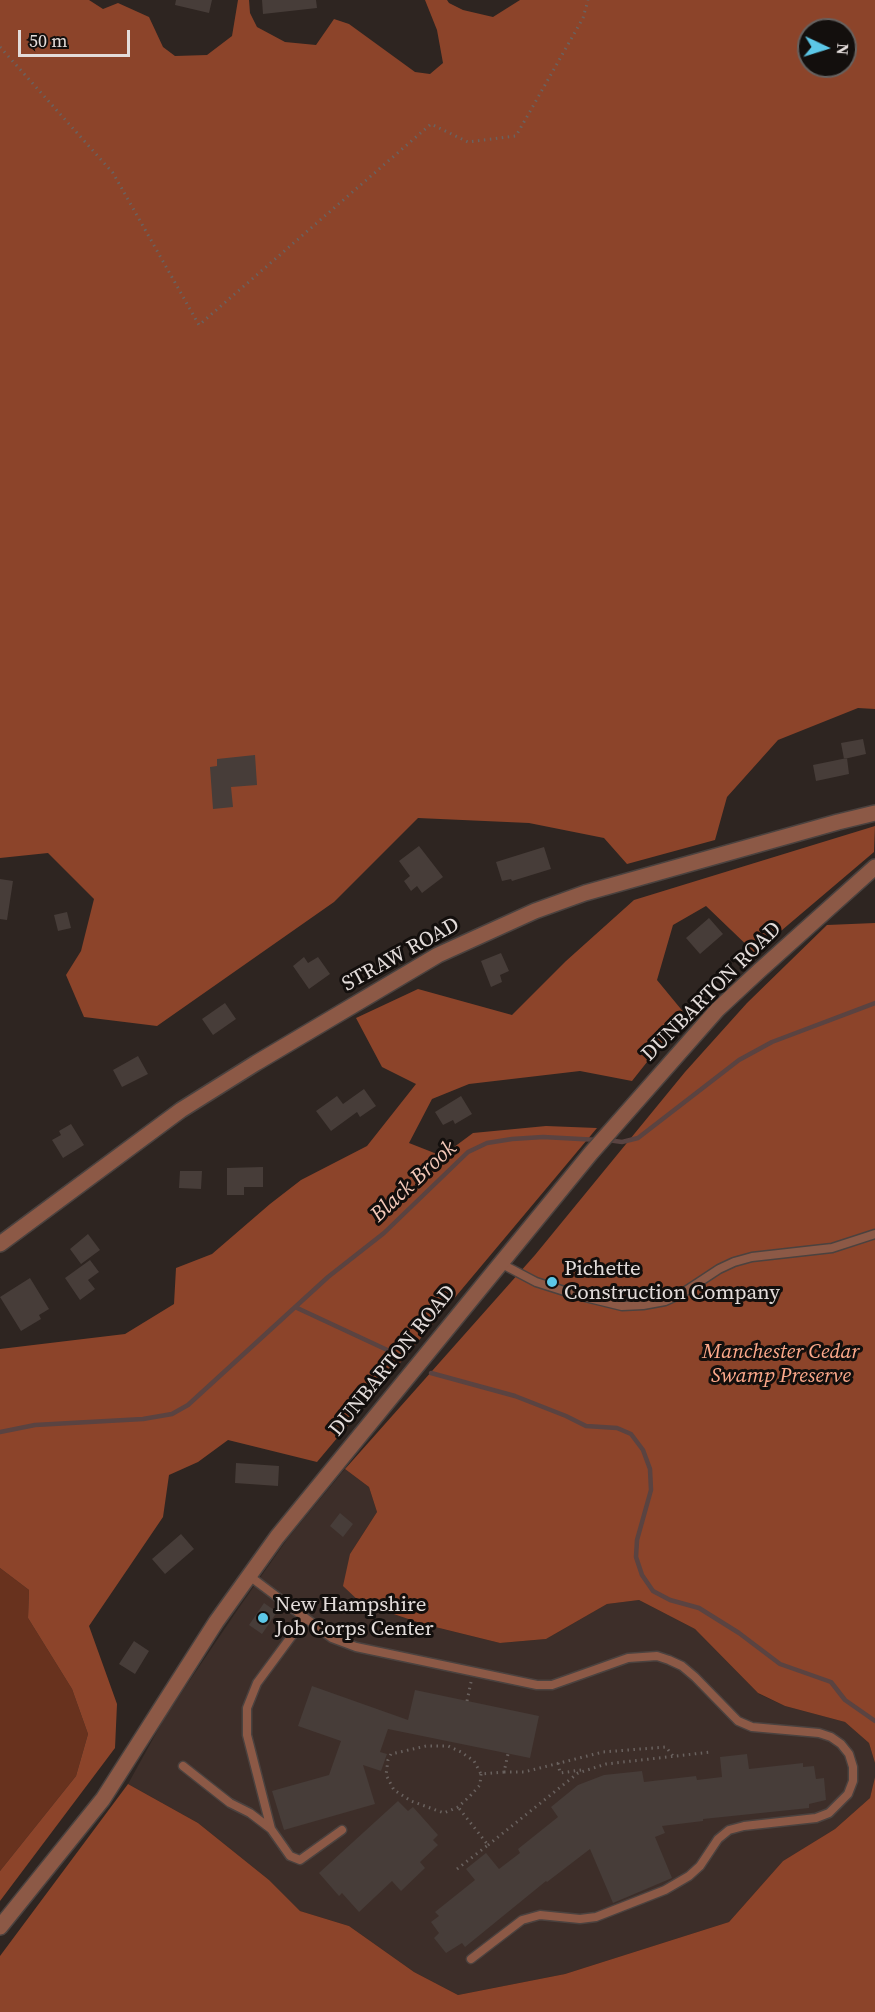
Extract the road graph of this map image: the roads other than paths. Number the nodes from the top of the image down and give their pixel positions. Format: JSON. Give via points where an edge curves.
{"nodes":[{"id":1,"x":875,"y":813,"type":"edge"},
{"id":2,"x":875,"y":867,"type":"edge"},
{"id":3,"x":875,"y":1234,"type":"edge"},
{"id":4,"x":0,"y":1244,"type":"edge"},
{"id":5,"x":500,"y":1263,"type":"junction"},
{"id":6,"x":248,"y":1575,"type":"junction"},
{"id":7,"x":305,"y":1618,"type":"junction"},
{"id":8,"x":183,"y":1766,"type":"dead end"},
{"id":9,"x":271,"y":1829,"type":"junction"},
{"id":10,"x":342,"y":1830,"type":"dead end"},
{"id":11,"x":0,"y":1927,"type":"edge"},
{"id":12,"x":471,"y":1959,"type":"dead end"}],
"edges":[{"from":1,"to":4,"type":"street","name":"STRAW ROAD","via":[[585,893],[535,911],[438,956],[181,1110]]},
{"from":2,"to":5,"type":"street","name":"DUNBARTON ROAD","via":[[717,1011]]},
{"from":3,"to":5,"type":"lane","via":[[832,1248],[734,1262],[681,1294],[643,1305],[622,1306],[577,1295],[536,1282]]},
{"from":5,"to":6,"type":"street","name":"DUNBARTON ROAD"},
{"from":6,"to":7,"type":"lane"},
{"from":6,"to":11,"type":"street","name":"DUNBARTON ROAD","via":[[103,1799]]},
{"from":7,"to":9,"type":"lane","via":[[257,1683],[247,1708],[247,1735]]},
{"from":7,"to":12,"type":"lane","via":[[332,1638],[356,1647],[537,1685],[552,1685],[628,1658],[657,1656],[682,1666],[738,1721],[752,1727],[819,1733],[841,1744],[849,1755],[853,1781],[848,1794],[829,1813],[729,1830],[700,1866],[666,1890],[596,1917],[540,1916],[522,1920]]},
{"from":8,"to":9,"type":"lane"},
{"from":9,"to":10,"type":"lane","via":[[290,1856],[300,1860]]}]}
